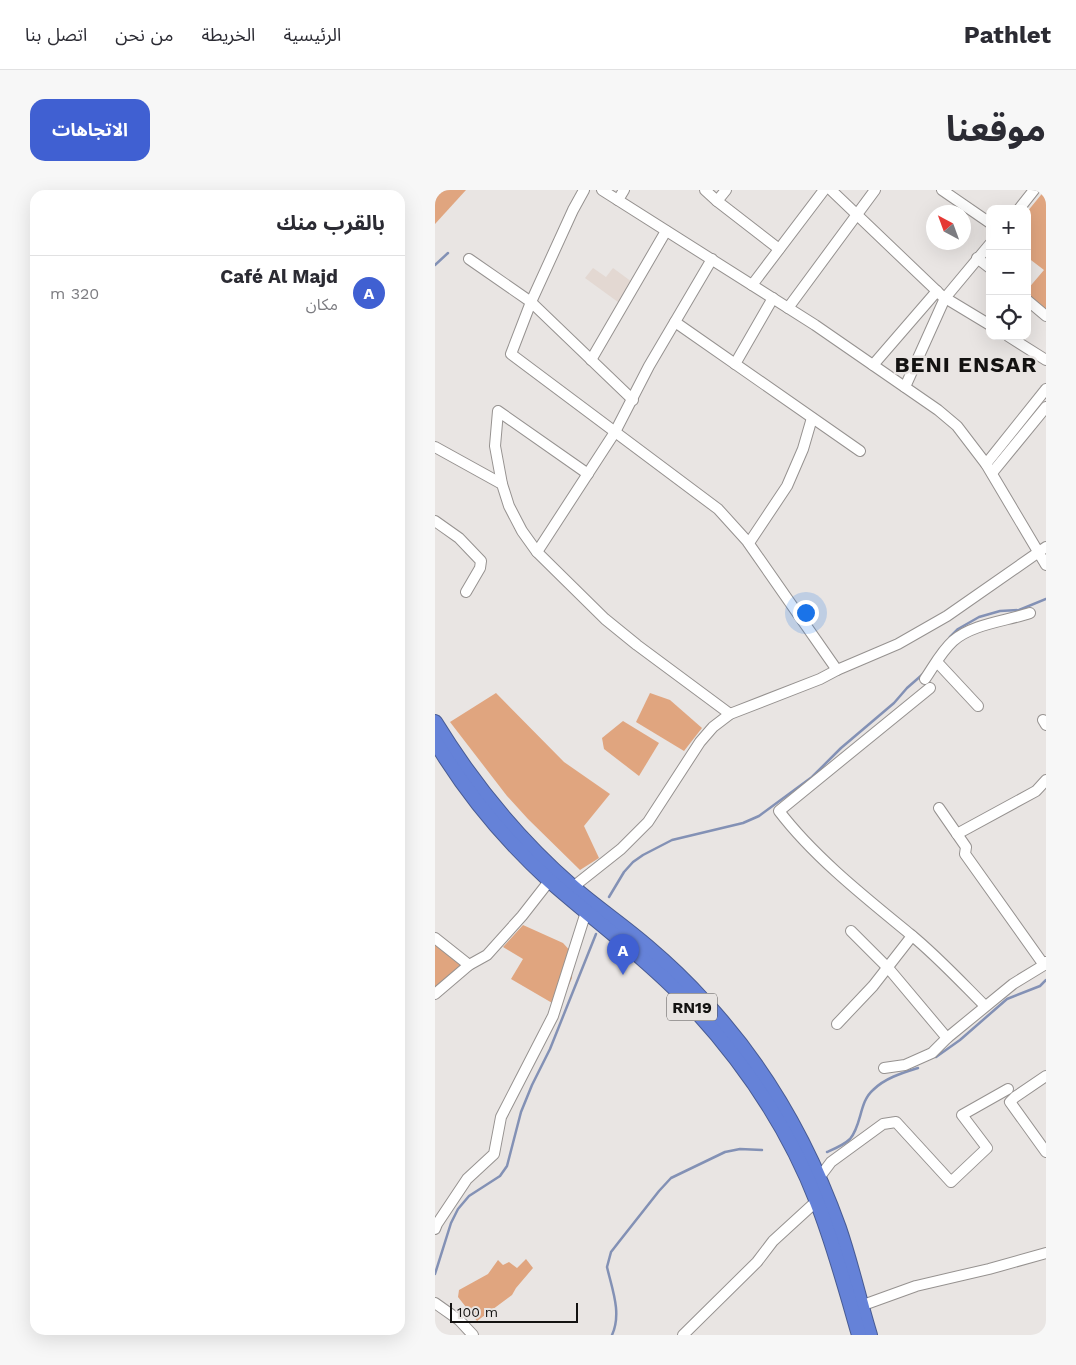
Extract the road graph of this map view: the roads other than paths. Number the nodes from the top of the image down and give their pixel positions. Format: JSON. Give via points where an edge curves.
{"nodes":[{"id":1,"x":584,"y":190,"type":"edge"},
{"id":2,"x":602,"y":190,"type":"edge"},
{"id":3,"x":624,"y":190,"type":"edge"},
{"id":4,"x":705,"y":190,"type":"edge"},
{"id":5,"x":726,"y":190,"type":"edge"},
{"id":6,"x":824,"y":190,"type":"edge"},
{"id":7,"x":831,"y":190,"type":"edge"},
{"id":8,"x":875,"y":190,"type":"edge"},
{"id":9,"x":942,"y":190,"type":"edge"},
{"id":10,"x":1034,"y":190,"type":"edge"},
{"id":11,"x":617,"y":200,"type":"junction"},
{"id":12,"x":717,"y":201,"type":"junction"},
{"id":13,"x":1022,"y":205,"type":"edge"},
{"id":14,"x":856,"y":215,"type":"junction"},
{"id":15,"x":986,"y":220,"type":"edge"},
{"id":16,"x":666,"y":231,"type":"junction"},
{"id":17,"x":986,"y":248,"type":"edge"},
{"id":18,"x":779,"y":249,"type":"junction"},
{"id":19,"x":977,"y":258,"type":"junction"},
{"id":20,"x":469,"y":259,"type":"dead end"},
{"id":21,"x":712,"y":259,"type":"junction"},
{"id":22,"x":986,"y":265,"type":"edge"},
{"id":23,"x":752,"y":285,"type":"junction"},
{"id":24,"x":941,"y":294,"type":"junction"},
{"id":25,"x":773,"y":298,"type":"junction"},
{"id":26,"x":531,"y":302,"type":"junction"},
{"id":27,"x":1031,"y":303,"type":"edge"},
{"id":28,"x":788,"y":308,"type":"junction"},
{"id":29,"x":1046,"y":316,"type":"edge"},
{"id":30,"x":675,"y":322,"type":"junction"},
{"id":31,"x":986,"y":322,"type":"edge"},
{"id":32,"x":1014,"y":340,"type":"edge"},
{"id":33,"x":591,"y":360,"type":"junction"},
{"id":34,"x":1046,"y":360,"type":"edge"},
{"id":35,"x":735,"y":364,"type":"junction"},
{"id":36,"x":873,"y":365,"type":"junction"},
{"id":37,"x":905,"y":387,"type":"junction"},
{"id":38,"x":1046,"y":389,"type":"edge"},
{"id":39,"x":633,"y":400,"type":"junction"},
{"id":40,"x":1046,"y":407,"type":"edge"},
{"id":41,"x":812,"y":418,"type":"junction"},
{"id":42,"x":615,"y":432,"type":"junction"},
{"id":43,"x":435,"y":447,"type":"edge"},
{"id":44,"x":860,"y":451,"type":"dead end"},
{"id":45,"x":986,"y":464,"type":"junction"},
{"id":46,"x":992,"y":473,"type":"junction"},
{"id":47,"x":588,"y":474,"type":"junction"},
{"id":48,"x":501,"y":484,"type":"junction"},
{"id":49,"x":435,"y":521,"type":"edge"},
{"id":50,"x":749,"y":543,"type":"junction"},
{"id":51,"x":1042,"y":550,"type":"edge"},
{"id":52,"x":537,"y":552,"type":"junction"},
{"id":53,"x":1046,"y":566,"type":"edge"},
{"id":54,"x":466,"y":592,"type":"dead end"},
{"id":55,"x":1030,"y":612,"type":"dead end"},
{"id":56,"x":937,"y":662,"type":"junction"},
{"id":57,"x":837,"y":670,"type":"junction"},
{"id":58,"x":978,"y":706,"type":"dead end"},
{"id":59,"x":730,"y":714,"type":"junction"},
{"id":60,"x":435,"y":722,"type":"edge"},
{"id":61,"x":435,"y":741,"type":"edge"},
{"id":62,"x":1046,"y":780,"type":"edge"},
{"id":63,"x":939,"y":808,"type":"dead end"},
{"id":64,"x":957,"y":834,"type":"junction"},
{"id":65,"x":553,"y":876,"type":"junction"},
{"id":66,"x":569,"y":890,"type":"junction"},
{"id":67,"x":586,"y":912,"type":"junction"},
{"id":68,"x":851,"y":931,"type":"dead end"},
{"id":69,"x":912,"y":936,"type":"junction"},
{"id":70,"x":435,"y":938,"type":"edge"},
{"id":71,"x":1045,"y":964,"type":"edge"},
{"id":72,"x":469,"y":965,"type":"junction"},
{"id":73,"x":887,"y":968,"type":"junction"},
{"id":74,"x":435,"y":994,"type":"edge"},
{"id":75,"x":985,"y":1006,"type":"junction"},
{"id":76,"x":837,"y":1024,"type":"dead end"},
{"id":77,"x":947,"y":1038,"type":"junction"},
{"id":78,"x":732,"y":1043,"type":"junction"},
{"id":79,"x":884,"y":1068,"type":"dead end"},
{"id":80,"x":1046,"y":1076,"type":"edge"},
{"id":81,"x":1008,"y":1089,"type":"dead end"},
{"id":82,"x":1046,"y":1152,"type":"edge"},
{"id":83,"x":819,"y":1178,"type":"junction"},
{"id":84,"x":821,"y":1197,"type":"junction"},
{"id":85,"x":435,"y":1229,"type":"edge"},
{"id":86,"x":1046,"y":1253,"type":"edge"},
{"id":87,"x":435,"y":1303,"type":"edge"},
{"id":88,"x":857,"y":1308,"type":"junction"},
{"id":89,"x":473,"y":1335,"type":"edge"},
{"id":90,"x":683,"y":1335,"type":"edge"},
{"id":91,"x":859,"y":1335,"type":"edge"},
{"id":92,"x":870,"y":1335,"type":"edge"}],
"edges":[{"from":1,"to":26,"type":"street"},
{"from":2,"to":11,"type":"street"},
{"from":3,"to":11,"type":"street"},
{"from":4,"to":12,"type":"street"},
{"from":5,"to":12,"type":"street"},
{"from":6,"to":18,"type":"street"},
{"from":7,"to":14,"type":"street"},
{"from":8,"to":14,"type":"street"},
{"from":9,"to":15,"type":"street"},
{"from":10,"to":13,"type":"street"},
{"from":11,"to":16,"type":"street"},
{"from":12,"to":18,"type":"street"},
{"from":14,"to":24,"type":"street"},
{"from":14,"to":28,"type":"street"},
{"from":16,"to":21,"type":"street"},
{"from":16,"to":33,"type":"street"},
{"from":17,"to":19,"type":"street"},
{"from":18,"to":23,"type":"street"},
{"from":19,"to":22,"type":"street"},
{"from":19,"to":24,"type":"street"},
{"from":20,"to":26,"type":"street"},
{"from":21,"to":23,"type":"street"},
{"from":21,"to":30,"type":"street"},
{"from":23,"to":25,"type":"street"},
{"from":24,"to":31,"type":"street"},
{"from":24,"to":36,"type":"street"},
{"from":24,"to":37,"type":"street"},
{"from":25,"to":28,"type":"street"},
{"from":25,"to":35,"type":"street"},
{"from":26,"to":33,"type":"street"},
{"from":26,"to":42,"type":"street","via":[[511,354]]},
{"from":27,"to":29,"type":"street"},
{"from":28,"to":36,"type":"street"},
{"from":30,"to":35,"type":"street"},
{"from":30,"to":39,"type":"street"},
{"from":32,"to":34,"type":"street"},
{"from":33,"to":39,"type":"street"},
{"from":35,"to":41,"type":"street"},
{"from":36,"to":37,"type":"street"},
{"from":37,"to":45,"type":"street","via":[[957,426]]},
{"from":38,"to":45,"type":"street"},
{"from":39,"to":42,"type":"street"},
{"from":40,"to":46,"type":"street"},
{"from":41,"to":44,"type":"street"},
{"from":41,"to":50,"type":"street","via":[[787,486]]},
{"from":42,"to":47,"type":"street"},
{"from":42,"to":50,"type":"street","via":[[718,509]]},
{"from":43,"to":48,"type":"street"},
{"from":45,"to":46,"type":"street"},
{"from":46,"to":51,"type":"street"},
{"from":47,"to":48,"type":"street","via":[[498,411],[495,446]]},
{"from":47,"to":52,"type":"street"},
{"from":48,"to":52,"type":"street","via":[[521,532]]},
{"from":49,"to":54,"type":"street","via":[[459,538],[481,561]]},
{"from":50,"to":57,"type":"street"},
{"from":51,"to":53,"type":"street"},
{"from":51,"to":57,"type":"street","via":[[947,616],[897,644]]},
{"from":52,"to":59,"type":"street","via":[[605,619]]},
{"from":55,"to":56,"type":"street","via":[[965,632],[952,642]]},
{"from":56,"to":58,"type":"street"},
{"from":56,"to":69,"type":"street","via":[[927,684],[779,811],[795,832]]},
{"from":57,"to":59,"type":"street"},
{"from":59,"to":66,"type":"street","via":[[700,742],[648,822],[621,849]]},
{"from":60,"to":65,"type":"highway","number":"RN19","via":[[489,800]]},
{"from":61,"to":65,"type":"highway","number":"RN19","via":[[493,822]]},
{"from":62,"to":64,"type":"street","via":[[1036,791]]},
{"from":63,"to":64,"type":"street"},
{"from":64,"to":71,"type":"street","via":[[966,847],[965,854]]},
{"from":65,"to":66,"type":"highway","number":"RN19"},
{"from":65,"to":72,"type":"street","via":[[487,955]]},
{"from":66,"to":67,"type":"highway","number":"RN19"},
{"from":66,"to":78,"type":"highway","number":"RN19","via":[[662,960],[703,1000]]},
{"from":67,"to":78,"type":"highway","number":"RN19","via":[[663,977]]},
{"from":67,"to":85,"type":"street","via":[[553,1016],[501,1117],[494,1154],[467,1179]]},
{"from":68,"to":73,"type":"street"},
{"from":69,"to":73,"type":"street"},
{"from":69,"to":75,"type":"street"},
{"from":70,"to":72,"type":"street"},
{"from":71,"to":75,"type":"street"},
{"from":72,"to":74,"type":"street"},
{"from":73,"to":76,"type":"street"},
{"from":73,"to":77,"type":"street"},
{"from":75,"to":77,"type":"street"},
{"from":77,"to":79,"type":"street","via":[[932,1053],[905,1065]]},
{"from":78,"to":83,"type":"highway","number":"RN19","via":[[758,1067],[803,1142]]},
{"from":78,"to":84,"type":"highway","number":"RN19"},
{"from":80,"to":82,"type":"street","via":[[1011,1102]]},
{"from":81,"to":83,"type":"street","via":[[962,1115],[987,1148],[951,1182],[896,1122],[883,1124],[831,1162]]},
{"from":83,"to":84,"type":"highway","number":"RN19"},
{"from":84,"to":88,"type":"highway","number":"RN19","via":[[833,1246]]},
{"from":84,"to":90,"type":"street","via":[[773,1241],[757,1262]]},
{"from":86,"to":88,"type":"street","via":[[916,1286]]},
{"from":87,"to":89,"type":"street"},
{"from":88,"to":91,"type":"highway","number":"RN19"},
{"from":88,"to":92,"type":"highway","number":"RN19"}]}
